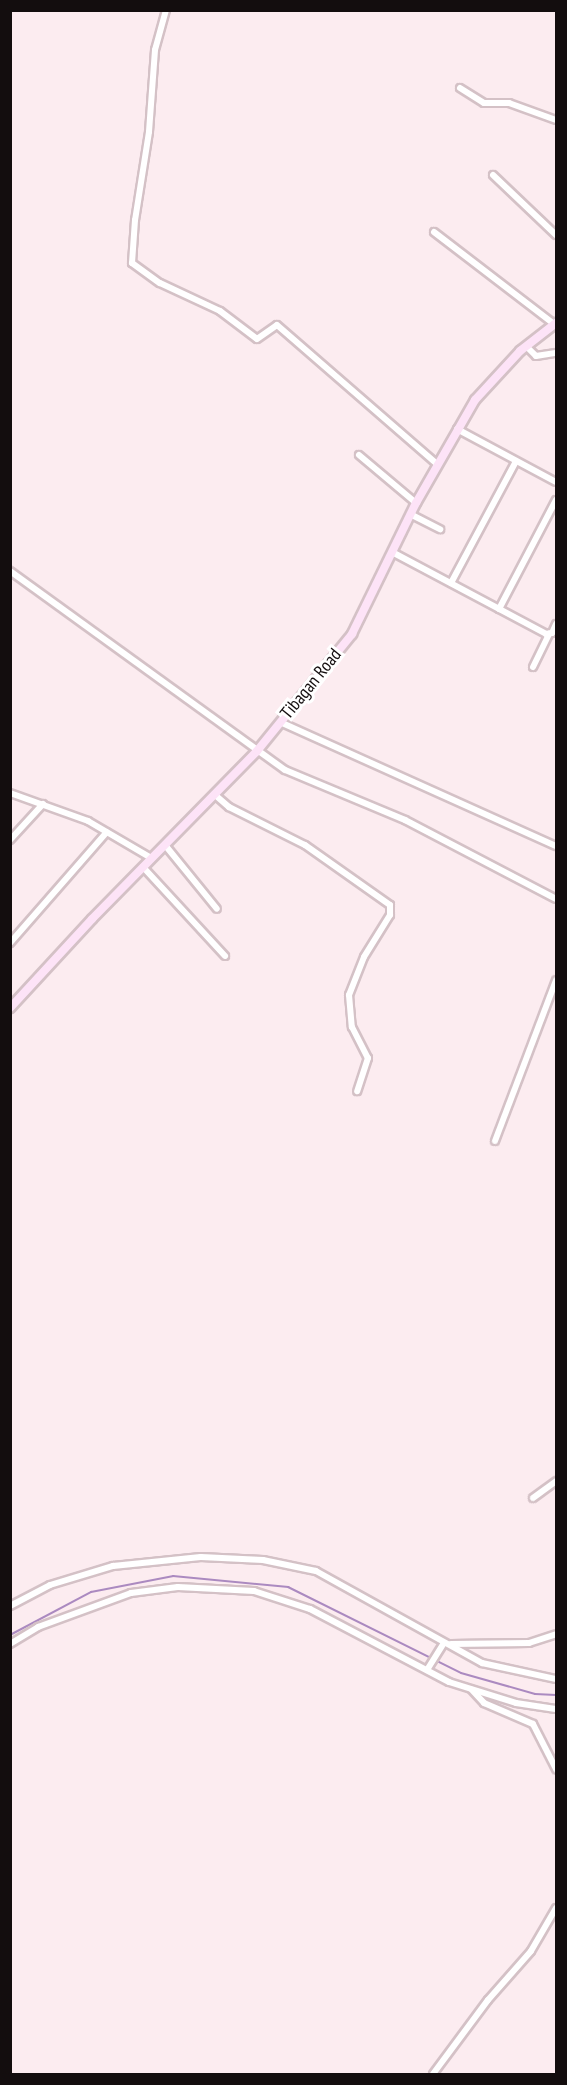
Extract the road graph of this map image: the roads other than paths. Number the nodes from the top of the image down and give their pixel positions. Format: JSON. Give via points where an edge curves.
{"nodes":[{"id":1,"x":166,"y":10,"type":"edge"},
{"id":2,"x":460,"y":88,"type":"dead end"},
{"id":3,"x":556,"y":120,"type":"edge"},
{"id":4,"x":494,"y":175,"type":"dead end"},
{"id":5,"x":434,"y":232,"type":"dead end"},
{"id":6,"x":556,"y":235,"type":"edge"},
{"id":7,"x":555,"y":323,"type":"edge"},
{"id":8,"x":526,"y":346,"type":"junction"},
{"id":9,"x":556,"y":353,"type":"edge"},
{"id":10,"x":457,"y":429,"type":"junction"},
{"id":11,"x":359,"y":455,"type":"dead end"},
{"id":12,"x":515,"y":463,"type":"junction"},
{"id":13,"x":437,"y":464,"type":"junction"},
{"id":14,"x":556,"y":482,"type":"edge"},
{"id":15,"x":556,"y":500,"type":"edge"},
{"id":16,"x":416,"y":503,"type":"junction"},
{"id":17,"x":410,"y":514,"type":"junction"},
{"id":18,"x":440,"y":529,"type":"dead end"},
{"id":19,"x":392,"y":552,"type":"junction"},
{"id":20,"x":10,"y":571,"type":"edge"},
{"id":21,"x":451,"y":584,"type":"junction"},
{"id":22,"x":499,"y":609,"type":"junction"},
{"id":23,"x":556,"y":624,"type":"edge"},
{"id":24,"x":549,"y":634,"type":"junction"},
{"id":25,"x":533,"y":667,"type":"dead end"},
{"id":26,"x":280,"y":722,"type":"junction"},
{"id":27,"x":257,"y":751,"type":"junction"},
{"id":28,"x":10,"y":793,"type":"edge"},
{"id":29,"x":214,"y":794,"type":"junction"},
{"id":30,"x":43,"y":804,"type":"junction"},
{"id":31,"x":107,"y":832,"type":"junction"},
{"id":32,"x":10,"y":840,"type":"edge"},
{"id":33,"x":165,"y":845,"type":"junction"},
{"id":34,"x":556,"y":846,"type":"edge"},
{"id":35,"x":151,"y":858,"type":"junction"},
{"id":36,"x":143,"y":867,"type":"junction"},
{"id":37,"x":556,"y":899,"type":"edge"},
{"id":38,"x":217,"y":909,"type":"dead end"},
{"id":39,"x":10,"y":943,"type":"edge"},
{"id":40,"x":225,"y":956,"type":"dead end"},
{"id":41,"x":556,"y":980,"type":"edge"},
{"id":42,"x":10,"y":1008,"type":"edge"},
{"id":43,"x":357,"y":1091,"type":"dead end"},
{"id":44,"x":495,"y":1141,"type":"dead end"},
{"id":45,"x":556,"y":1481,"type":"edge"},
{"id":46,"x":533,"y":1498,"type":"dead end"},
{"id":47,"x":10,"y":1606,"type":"edge"},
{"id":48,"x":556,"y":1634,"type":"edge"},
{"id":49,"x":10,"y":1644,"type":"edge"},
{"id":50,"x":446,"y":1644,"type":"junction"},
{"id":51,"x":429,"y":1668,"type":"junction"},
{"id":52,"x":556,"y":1679,"type":"edge"},
{"id":53,"x":472,"y":1690,"type":"junction"},
{"id":54,"x":556,"y":1709,"type":"edge"},
{"id":55,"x":556,"y":1769,"type":"edge"},
{"id":56,"x":556,"y":1908,"type":"edge"},
{"id":57,"x":433,"y":2074,"type":"edge"}],
"edges":[{"from":1,"to":13,"type":"street","via":[[155,50],[132,263],[160,283],[220,310],[258,339],[277,325]]},
{"from":2,"to":3,"type":"street","via":[[484,103],[509,103]]},
{"from":4,"to":6,"type":"street"},
{"from":5,"to":7,"type":"street"},
{"from":7,"to":8,"type":"main road","name":"Tibagan Road"},
{"from":8,"to":9,"type":"street","via":[[536,356]]},
{"from":8,"to":10,"type":"main road","name":"Tibagan Road","via":[[476,400]]},
{"from":10,"to":12,"type":"street"},
{"from":10,"to":13,"type":"main road","name":"Tibagan Road"},
{"from":11,"to":16,"type":"street"},
{"from":12,"to":14,"type":"street"},
{"from":12,"to":21,"type":"street"},
{"from":13,"to":16,"type":"main road","name":"Tibagan Road"},
{"from":15,"to":22,"type":"street"},
{"from":16,"to":17,"type":"main road","name":"Tibagan Road"},
{"from":17,"to":18,"type":"street"},
{"from":17,"to":19,"type":"main road","name":"Tibagan Road"},
{"from":19,"to":21,"type":"street"},
{"from":19,"to":26,"type":"main road","name":"Tibagan Road","via":[[354,631]]},
{"from":20,"to":27,"type":"street"},
{"from":21,"to":22,"type":"street"},
{"from":22,"to":24,"type":"street"},
{"from":23,"to":24,"type":"street"},
{"from":24,"to":25,"type":"street"},
{"from":26,"to":27,"type":"main road","name":"Tibagan Road"},
{"from":26,"to":34,"type":"street"},
{"from":27,"to":29,"type":"main road","name":"Tibagan Road"},
{"from":27,"to":37,"type":"street","via":[[297,777],[405,820]]},
{"from":28,"to":30,"type":"street"},
{"from":29,"to":33,"type":"main road","name":"Tibagan Road"},
{"from":29,"to":43,"type":"street","via":[[229,807],[304,845],[390,905],[390,915],[364,957],[350,995],[352,1027],[368,1058]]},
{"from":30,"to":31,"type":"street"},
{"from":30,"to":32,"type":"street"},
{"from":31,"to":35,"type":"street"},
{"from":31,"to":39,"type":"street"},
{"from":33,"to":35,"type":"main road","name":"Tibagan Road"},
{"from":33,"to":38,"type":"street"},
{"from":35,"to":36,"type":"main road","name":"Tibagan Road"},
{"from":36,"to":40,"type":"street"},
{"from":36,"to":42,"type":"main road","name":"Tibagan Road"},
{"from":41,"to":44,"type":"street"},
{"from":45,"to":46,"type":"street"},
{"from":47,"to":50,"type":"street","via":[[50,1585],[113,1566],[150,1559],[228,1557],[316,1571]]},
{"from":48,"to":50,"type":"street","via":[[529,1643]]},
{"from":49,"to":51,"type":"street","via":[[38,1627],[131,1593],[212,1587],[285,1598]]},
{"from":50,"to":51,"type":"street"},
{"from":50,"to":52,"type":"street","via":[[482,1662]]},
{"from":51,"to":53,"type":"street"},
{"from":53,"to":54,"type":"street"},
{"from":53,"to":55,"type":"street","via":[[484,1703],[533,1724]]},
{"from":56,"to":57,"type":"street","via":[[531,1951],[488,2000]]}]}
